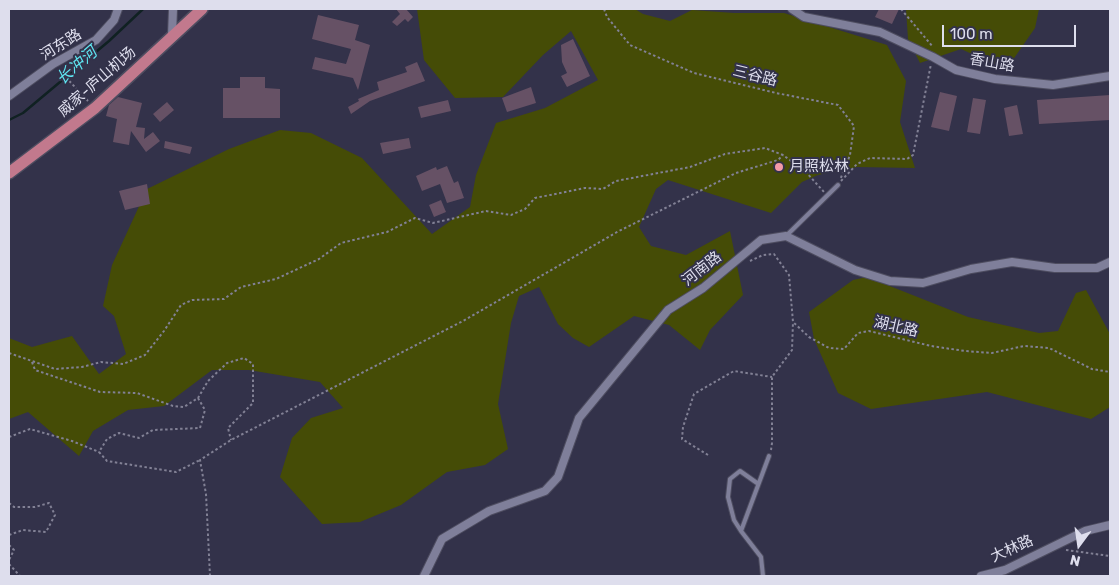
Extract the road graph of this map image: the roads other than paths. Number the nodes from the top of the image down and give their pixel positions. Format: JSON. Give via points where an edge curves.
{"nodes":[{"id":1,"x":118,"y":9,"type":"edge"},
{"id":2,"x":173,"y":9,"type":"edge"},
{"id":3,"x":202,"y":9,"type":"edge"},
{"id":4,"x":792,"y":9,"type":"edge"},
{"id":5,"x":172,"y":35,"type":"junction"},
{"id":6,"x":1110,"y":76,"type":"edge"},
{"id":7,"x":9,"y":96,"type":"edge"},
{"id":8,"x":9,"y":172,"type":"edge"},
{"id":9,"x":838,"y":185,"type":"road end"},
{"id":10,"x":786,"y":236,"type":"junction"},
{"id":11,"x":1110,"y":262,"type":"edge"},
{"id":12,"x":769,"y":456,"type":"road end"},
{"id":13,"x":757,"y":483,"type":"junction"},
{"id":14,"x":1110,"y":525,"type":"edge"},
{"id":15,"x":740,"y":531,"type":"junction"},
{"id":16,"x":424,"y":576,"type":"edge"},
{"id":17,"x":763,"y":576,"type":"edge"},
{"id":18,"x":981,"y":576,"type":"edge"}],
"edges":[{"from":1,"to":7,"type":"street","name":"河东路","via":[[114,20],[96,40],[53,64]]},
{"from":2,"to":5,"type":"street"},
{"from":3,"to":5,"type":"main road","name":"威家-庐山机场"},
{"from":4,"to":6,"type":"street","name":"香山路","via":[[804,17],[880,32],[956,70],[1053,85]]},
{"from":5,"to":8,"type":"main road","name":"威家-庐山机场","via":[[95,108]]},
{"from":9,"to":10,"type":"lane"},
{"from":10,"to":11,"type":"street","via":[[855,270],[890,281],[923,283],[970,269],[1012,262],[1055,268],[1097,268]]},
{"from":10,"to":16,"type":"street","name":"河南路","via":[[761,240],[703,288],[668,310],[579,418],[558,477],[545,491],[489,511],[442,539]]},
{"from":12,"to":13,"type":"lane"},
{"from":13,"to":15,"type":"lane"},
{"from":13,"to":15,"type":"lane","via":[[740,471],[730,479],[728,497]]},
{"from":14,"to":18,"type":"street","name":"大林路","via":[[1085,531],[1005,570]]},
{"from":15,"to":17,"type":"lane","via":[[761,557]]}]}
